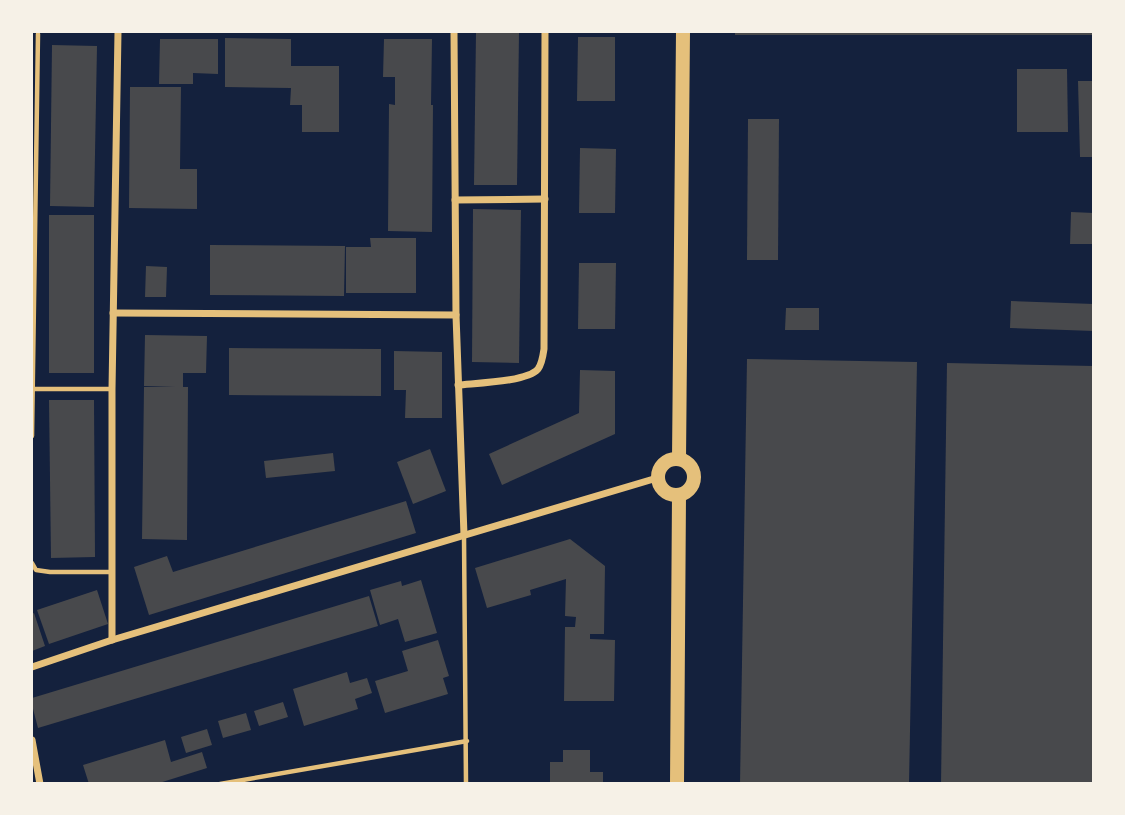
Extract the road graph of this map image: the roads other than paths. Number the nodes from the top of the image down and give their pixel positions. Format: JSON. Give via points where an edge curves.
{"nodes":[{"id":1,"x":118,"y":32,"type":"edge"},
{"id":2,"x":454,"y":32,"type":"edge"},
{"id":3,"x":545,"y":32,"type":"edge"},
{"id":4,"x":682,"y":32,"type":"edge"},
{"id":5,"x":38,"y":34,"type":"dead end"},
{"id":6,"x":545,"y":199,"type":"junction"},
{"id":7,"x":455,"y":200,"type":"junction"},
{"id":8,"x":113,"y":313,"type":"junction"},
{"id":9,"x":456,"y":315,"type":"junction"},
{"id":10,"x":458,"y":385,"type":"junction"},
{"id":11,"x":32,"y":389,"type":"edge"},
{"id":12,"x":112,"y":389,"type":"junction"},
{"id":13,"x":32,"y":436,"type":"edge"},
{"id":14,"x":679,"y":459,"type":"junction"},
{"id":15,"x":657,"y":478,"type":"junction"},
{"id":16,"x":679,"y":495,"type":"junction"},
{"id":17,"x":464,"y":535,"type":"junction"},
{"id":18,"x":32,"y":563,"type":"edge"},
{"id":19,"x":112,"y":572,"type":"junction"},
{"id":20,"x":112,"y":640,"type":"junction"},
{"id":21,"x":32,"y":667,"type":"edge"},
{"id":22,"x":32,"y":740,"type":"edge"},
{"id":23,"x":467,"y":741,"type":"junction"},
{"id":24,"x":40,"y":783,"type":"edge"},
{"id":25,"x":219,"y":783,"type":"edge"},
{"id":26,"x":467,"y":783,"type":"edge"},
{"id":27,"x":677,"y":783,"type":"edge"}],
"edges":[{"from":1,"to":8,"type":"street"},
{"from":2,"to":7,"type":"street"},
{"from":3,"to":6,"type":"street"},
{"from":4,"to":14,"type":"main road"},
{"from":5,"to":11,"type":"lane"},
{"from":6,"to":7,"type":"street"},
{"from":6,"to":10,"type":"street","via":[[541,366],[525,378]]},
{"from":7,"to":9,"type":"street"},
{"from":8,"to":9,"type":"street"},
{"from":8,"to":12,"type":"street"},
{"from":9,"to":10,"type":"street"},
{"from":10,"to":17,"type":"street"},
{"from":11,"to":12,"type":"lane"},
{"from":11,"to":13,"type":"lane"},
{"from":12,"to":19,"type":"street"},
{"from":14,"to":15,"type":"main road","via":[[664,464]]},
{"from":14,"to":16,"type":"main road","via":[[690,465],[694,477],[689,489]]},
{"from":15,"to":16,"type":"main road","via":[[667,493]]},
{"from":15,"to":17,"type":"street"},
{"from":16,"to":27,"type":"main road"},
{"from":17,"to":20,"type":"street"},
{"from":17,"to":23,"type":"lane"},
{"from":18,"to":19,"type":"lane","via":[[36,570],[50,572]]},
{"from":19,"to":20,"type":"street"},
{"from":20,"to":21,"type":"street"},
{"from":22,"to":24,"type":"street"},
{"from":23,"to":25,"type":"lane"},
{"from":23,"to":26,"type":"lane"}]}
